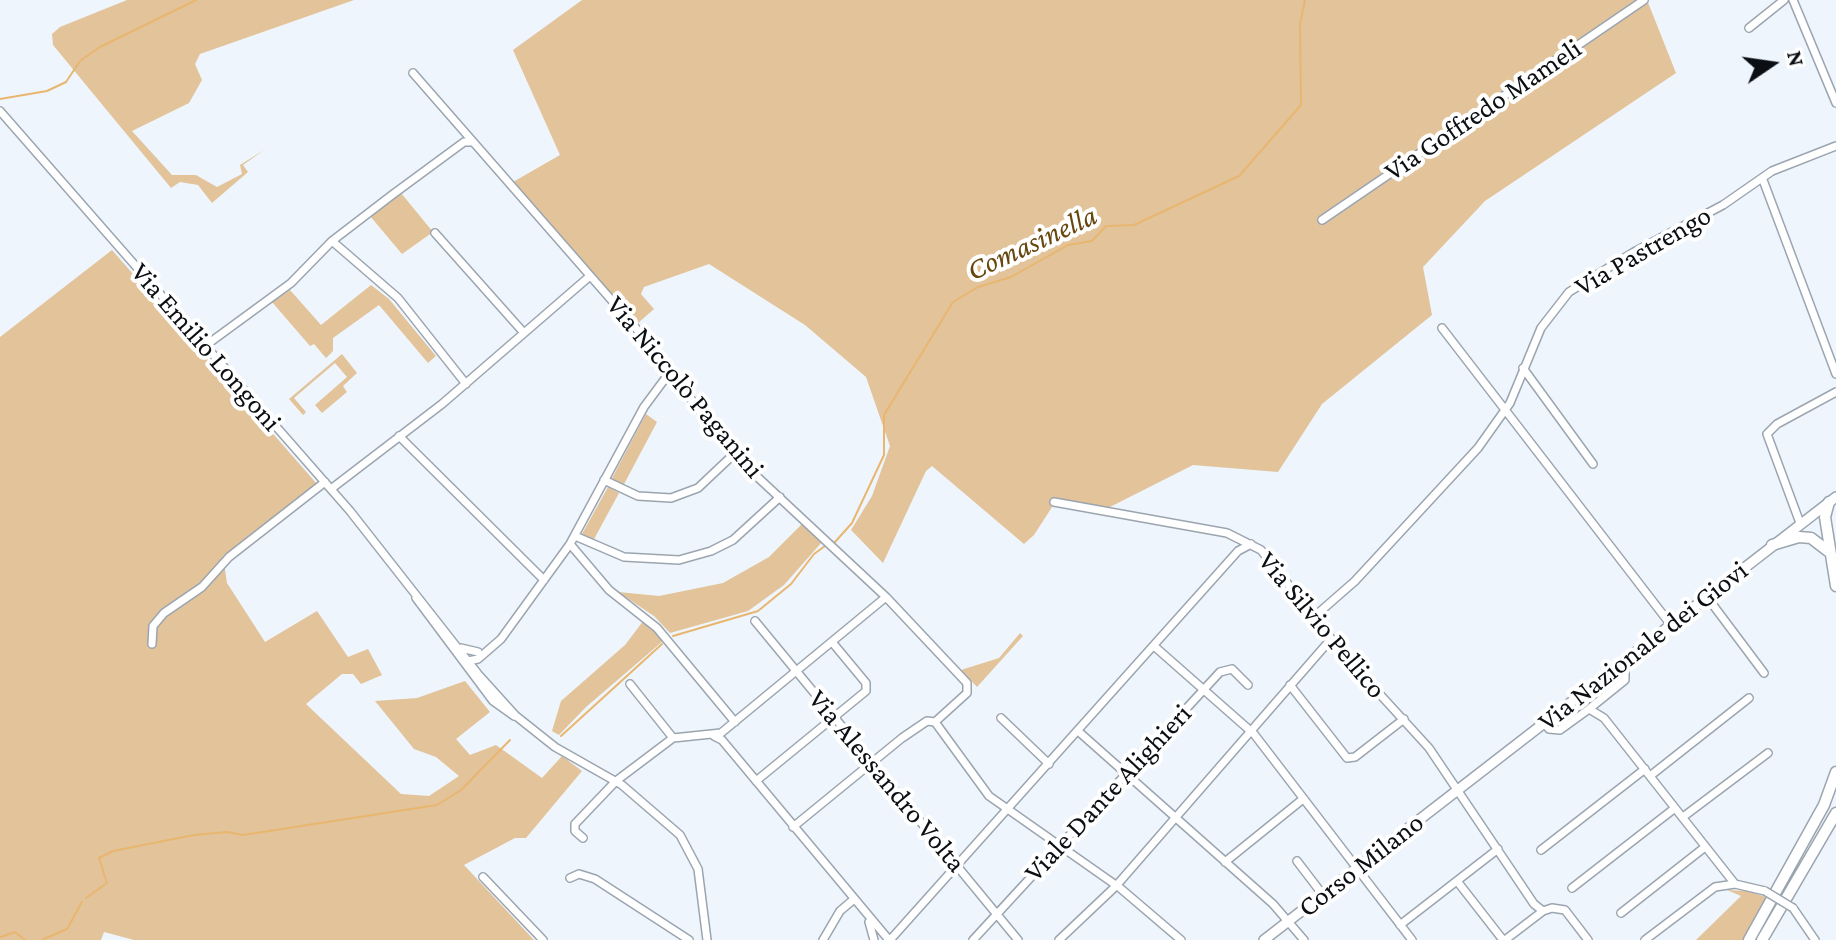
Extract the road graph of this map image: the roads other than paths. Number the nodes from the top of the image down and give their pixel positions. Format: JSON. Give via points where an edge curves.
{"nodes":[{"id":1,"x":1644,"y":0,"type":"edge"},
{"id":2,"x":1784,"y":0,"type":"edge"},
{"id":3,"x":1793,"y":0,"type":"edge"},
{"id":4,"x":1749,"y":28,"type":"dead end"},
{"id":5,"x":413,"y":73,"type":"dead end"},
{"id":6,"x":1836,"y":103,"type":"edge"},
{"id":7,"x":0,"y":111,"type":"edge"},
{"id":8,"x":473,"y":142,"type":"junction"},
{"id":9,"x":1836,"y":146,"type":"edge"},
{"id":10,"x":1763,"y":180,"type":"junction"},
{"id":11,"x":1322,"y":220,"type":"dead end"},
{"id":12,"x":435,"y":233,"type":"dead end"},
{"id":13,"x":332,"y":241,"type":"junction"},
{"id":14,"x":590,"y":276,"type":"junction"},
{"id":15,"x":1442,"y":328,"type":"dead end"},
{"id":16,"x":524,"y":333,"type":"junction"},
{"id":17,"x":205,"y":346,"type":"junction"},
{"id":18,"x":1523,"y":368,"type":"junction"},
{"id":19,"x":670,"y":372,"type":"junction"},
{"id":20,"x":1836,"y":374,"type":"edge"},
{"id":21,"x":466,"y":384,"type":"junction"},
{"id":22,"x":1836,"y":392,"type":"edge"},
{"id":23,"x":1505,"y":411,"type":"junction"},
{"id":24,"x":399,"y":436,"type":"junction"},
{"id":25,"x":734,"y":454,"type":"junction"},
{"id":26,"x":1593,"y":464,"type":"dead end"},
{"id":27,"x":604,"y":480,"type":"junction"},
{"id":28,"x":328,"y":485,"type":"junction"},
{"id":29,"x":780,"y":497,"type":"junction"},
{"id":30,"x":1832,"y":499,"type":"edge"},
{"id":31,"x":1054,"y":502,"type":"dead end"},
{"id":32,"x":1800,"y":523,"type":"junction"},
{"id":33,"x":575,"y":536,"type":"junction"},
{"id":34,"x":570,"y":544,"type":"junction"},
{"id":35,"x":1254,"y":545,"type":"junction"},
{"id":36,"x":1772,"y":545,"type":"junction"},
{"id":37,"x":1829,"y":552,"type":"junction"},
{"id":38,"x":544,"y":580,"type":"junction"},
{"id":39,"x":409,"y":586,"type":"junction"},
{"id":40,"x":1836,"y":586,"type":"edge"},
{"id":41,"x":886,"y":597,"type":"junction"},
{"id":42,"x":1707,"y":597,"type":"junction"},
{"id":43,"x":1315,"y":616,"type":"junction"},
{"id":44,"x":430,"y":621,"type":"junction"},
{"id":45,"x":755,"y":621,"type":"dead end"},
{"id":46,"x":1671,"y":625,"type":"junction"},
{"id":47,"x":1331,"y":639,"type":"junction"},
{"id":48,"x":832,"y":642,"type":"junction"},
{"id":49,"x":152,"y":644,"type":"dead end"},
{"id":50,"x":458,"y":646,"type":"junction"},
{"id":51,"x":1154,"y":646,"type":"junction"},
{"id":52,"x":479,"y":654,"type":"junction"},
{"id":53,"x":468,"y":660,"type":"junction"},
{"id":54,"x":1625,"y":660,"type":"junction"},
{"id":55,"x":796,"y":672,"type":"junction"},
{"id":56,"x":1764,"y":673,"type":"dead end"},
{"id":57,"x":478,"y":674,"type":"junction"},
{"id":58,"x":630,"y":684,"type":"dead end"},
{"id":59,"x":1248,"y":685,"type":"dead end"},
{"id":60,"x":1290,"y":685,"type":"junction"},
{"id":61,"x":1203,"y":689,"type":"junction"},
{"id":62,"x":1749,"y":698,"type":"dead end"},
{"id":63,"x":1599,"y":700,"type":"junction"},
{"id":64,"x":493,"y":701,"type":"junction"},
{"id":65,"x":1589,"y":709,"type":"junction"},
{"id":66,"x":516,"y":716,"type":"junction"},
{"id":67,"x":834,"y":717,"type":"junction"},
{"id":68,"x":1001,"y":718,"type":"dead end"},
{"id":69,"x":1604,"y":718,"type":"junction"},
{"id":70,"x":1404,"y":719,"type":"junction"},
{"id":71,"x":735,"y":722,"type":"junction"},
{"id":72,"x":935,"y":722,"type":"junction"},
{"id":73,"x":1544,"y":723,"type":"junction"},
{"id":74,"x":1250,"y":730,"type":"junction"},
{"id":75,"x":1078,"y":731,"type":"junction"},
{"id":76,"x":716,"y":736,"type":"junction"},
{"id":77,"x":673,"y":738,"type":"junction"},
{"id":78,"x":1768,"y":753,"type":"dead end"},
{"id":79,"x":873,"y":761,"type":"junction"},
{"id":80,"x":1049,"y":764,"type":"junction"},
{"id":81,"x":1836,"y":772,"type":"edge"},
{"id":82,"x":1647,"y":773,"type":"junction"},
{"id":83,"x":1126,"y":774,"type":"junction"},
{"id":84,"x":616,"y":781,"type":"junction"},
{"id":85,"x":756,"y":781,"type":"junction"},
{"id":86,"x":1459,"y":790,"type":"junction"},
{"id":87,"x":1303,"y":799,"type":"junction"},
{"id":88,"x":1675,"y":808,"type":"junction"},
{"id":89,"x":1008,"y":811,"type":"junction"},
{"id":90,"x":1683,"y":817,"type":"junction"},
{"id":91,"x":1176,"y":818,"type":"junction"},
{"id":92,"x":1834,"y":819,"type":"edge"},
{"id":93,"x":793,"y":827,"type":"junction"},
{"id":94,"x":583,"y":838,"type":"dead end"},
{"id":95,"x":1059,"y":846,"type":"junction"},
{"id":96,"x":1705,"y":847,"type":"junction"},
{"id":97,"x":1498,"y":849,"type":"junction"},
{"id":98,"x":1541,"y":850,"type":"dead end"},
{"id":99,"x":1297,"y":861,"type":"dead end"},
{"id":100,"x":1225,"y":862,"type":"junction"},
{"id":101,"x":958,"y":866,"type":"junction"},
{"id":102,"x":1357,"y":868,"type":"junction"},
{"id":103,"x":483,"y":877,"type":"dead end"},
{"id":104,"x":570,"y":878,"type":"dead end"},
{"id":105,"x":1457,"y":881,"type":"junction"},
{"id":106,"x":1735,"y":884,"type":"junction"},
{"id":107,"x":1116,"y":886,"type":"junction"},
{"id":108,"x":1572,"y":888,"type":"dead end"},
{"id":109,"x":1770,"y":890,"type":"junction"},
{"id":110,"x":1323,"y":895,"type":"junction"},
{"id":111,"x":853,"y":900,"type":"junction"},
{"id":112,"x":1788,"y":908,"type":"junction"},
{"id":113,"x":1543,"y":911,"type":"junction"},
{"id":114,"x":1621,"y":913,"type":"dead end"},
{"id":115,"x":997,"y":914,"type":"junction"},
{"id":116,"x":866,"y":916,"type":"junction"},
{"id":117,"x":1289,"y":921,"type":"junction"},
{"id":118,"x":1400,"y":925,"type":"junction"},
{"id":119,"x":1645,"y":939,"type":"edge"},
{"id":120,"x":543,"y":940,"type":"edge"},
{"id":121,"x":689,"y":940,"type":"edge"},
{"id":122,"x":707,"y":940,"type":"edge"},
{"id":123,"x":823,"y":940,"type":"edge"},
{"id":124,"x":874,"y":940,"type":"edge"},
{"id":125,"x":890,"y":940,"type":"edge"},
{"id":126,"x":973,"y":940,"type":"edge"},
{"id":127,"x":1018,"y":940,"type":"edge"},
{"id":128,"x":1059,"y":940,"type":"edge"},
{"id":129,"x":1181,"y":940,"type":"edge"},
{"id":130,"x":1264,"y":940,"type":"edge"},
{"id":131,"x":1304,"y":940,"type":"edge"},
{"id":132,"x":1412,"y":940,"type":"edge"},
{"id":133,"x":1504,"y":940,"type":"edge"},
{"id":134,"x":1588,"y":940,"type":"edge"},
{"id":135,"x":1749,"y":940,"type":"edge"},
{"id":136,"x":1762,"y":940,"type":"edge"},
{"id":137,"x":1815,"y":940,"type":"edge"}],
"edges":[{"from":1,"to":11,"type":"street","name":"Via Goffredo Mameli"},
{"from":2,"to":4,"type":"street"},
{"from":3,"to":6,"type":"street"},
{"from":5,"to":8,"type":"street","name":"Via Niccolò Paganini"},
{"from":7,"to":17,"type":"street","name":"Via Emilio Longoni"},
{"from":8,"to":13,"type":"street","via":[[464,142]]},
{"from":8,"to":14,"type":"street","name":"Via Niccolò Paganini"},
{"from":9,"to":10,"type":"street","name":"Via Pastrengo","via":[[1772,171]]},
{"from":10,"to":18,"type":"street","name":"Via Pastrengo","via":[[1569,292],[1548,317]]},
{"from":10,"to":20,"type":"street"},
{"from":12,"to":16,"type":"street"},
{"from":13,"to":17,"type":"street","via":[[291,283]]},
{"from":13,"to":21,"type":"street","via":[[398,298]]},
{"from":14,"to":16,"type":"street"},
{"from":14,"to":19,"type":"street","name":"Via Niccolò Paganini"},
{"from":15,"to":23,"type":"street"},
{"from":16,"to":21,"type":"street"},
{"from":17,"to":28,"type":"street","name":"Via Emilio Longoni"},
{"from":18,"to":23,"type":"street","name":"Via Pastrengo"},
{"from":18,"to":26,"type":"street"},
{"from":19,"to":25,"type":"street","name":"Via Niccolò Paganini"},
{"from":19,"to":27,"type":"street"},
{"from":21,"to":24,"type":"street"},
{"from":22,"to":32,"type":"street","via":[[1767,434]]},
{"from":23,"to":43,"type":"street","name":"Via Pastrengo","via":[[1455,476]]},
{"from":23,"to":46,"type":"street"},
{"from":24,"to":28,"type":"street"},
{"from":24,"to":38,"type":"street"},
{"from":25,"to":27,"type":"street","via":[[698,488],[671,498],[638,496]]},
{"from":25,"to":29,"type":"street","name":"Via Niccolò Paganini"},
{"from":27,"to":33,"type":"street"},
{"from":28,"to":39,"type":"street","name":"Via Emilio Longoni"},
{"from":28,"to":49,"type":"street","via":[[229,557],[202,587],[164,613],[153,626]]},
{"from":29,"to":33,"type":"street","via":[[733,540],[679,560],[624,557]]},
{"from":29,"to":41,"type":"street","name":"Via Niccolò Paganini"},
{"from":30,"to":32,"type":"main road","name":"Via Nazionale dei Giovi"},
{"from":30,"to":37,"type":"highway","via":[[1825,517]]},
{"from":31,"to":35,"type":"street","name":"Via Silvio Pellico","via":[[1227,533]]},
{"from":32,"to":36,"type":"main road","name":"Via Nazionale dei Giovi"},
{"from":33,"to":34,"type":"street"},
{"from":34,"to":38,"type":"street"},
{"from":34,"to":71,"type":"street","via":[[609,590],[657,628]]},
{"from":35,"to":43,"type":"street","name":"Via Silvio Pellico"},
{"from":35,"to":51,"type":"street","via":[[1241,547]]},
{"from":36,"to":37,"type":"highway","via":[[1811,538]]},
{"from":36,"to":42,"type":"main road","name":"Via Nazionale dei Giovi"},
{"from":37,"to":40,"type":"highway"},
{"from":38,"to":52,"type":"street","via":[[493,647]]},
{"from":39,"to":44,"type":"street","name":"Via Emilio Longoni"},
{"from":39,"to":50,"type":"street","name":"Via Emilio Longoni"},
{"from":41,"to":48,"type":"street"},
{"from":41,"to":72,"type":"street","name":"Via Niccolò Paganini","via":[[968,688]]},
{"from":42,"to":46,"type":"main road","name":"Via Nazionale dei Giovi"},
{"from":42,"to":56,"type":"street"},
{"from":43,"to":47,"type":"street","name":"Via Silvio Pellico"},
{"from":44,"to":53,"type":"street","name":"Via Emilio Longoni"},
{"from":44,"to":64,"type":"street","name":"Via Emilio Longoni"},
{"from":45,"to":55,"type":"street","name":"Via Alessandro Volta"},
{"from":46,"to":54,"type":"main road","name":"Via Nazionale dei Giovi"},
{"from":47,"to":60,"type":"street"},
{"from":47,"to":70,"type":"street","name":"Via Silvio Pellico"},
{"from":48,"to":55,"type":"street"},
{"from":48,"to":67,"type":"street","via":[[867,686]]},
{"from":50,"to":52,"type":"street"},
{"from":50,"to":53,"type":"street","name":"Via Emilio Longoni"},
{"from":51,"to":61,"type":"street"},
{"from":51,"to":75,"type":"street"},
{"from":52,"to":53,"type":"street"},
{"from":52,"to":57,"type":"street"},
{"from":53,"to":57,"type":"street","name":"Via Emilio Longoni"},
{"from":53,"to":64,"type":"street","name":"Via Emilio Longoni"},
{"from":54,"to":63,"type":"street","via":[[1625,680]]},
{"from":54,"to":73,"type":"main road","name":"Via Nazionale dei Giovi"},
{"from":55,"to":67,"type":"street","name":"Via Alessandro Volta"},
{"from":55,"to":71,"type":"street"},
{"from":57,"to":66,"type":"street","name":"Via Emilio Longoni"},
{"from":58,"to":77,"type":"street"},
{"from":59,"to":61,"type":"street","name":"Viale Dante Alighieri","via":[[1227,668]]},
{"from":60,"to":70,"type":"street","via":[[1347,758]]},
{"from":60,"to":74,"type":"street"},
{"from":61,"to":74,"type":"street"},
{"from":61,"to":83,"type":"street","name":"Viale Dante Alighieri"},
{"from":62,"to":82,"type":"street"},
{"from":63,"to":65,"type":"street"},
{"from":63,"to":69,"type":"street"},
{"from":64,"to":66,"type":"street","name":"Via Emilio Longoni"},
{"from":65,"to":69,"type":"street"},
{"from":65,"to":73,"type":"street","via":[[1560,730]]},
{"from":66,"to":84,"type":"street","name":"Via Emilio Longoni","via":[[555,747]]},
{"from":67,"to":79,"type":"street","name":"Via Alessandro Volta"},
{"from":67,"to":85,"type":"street"},
{"from":68,"to":80,"type":"street"},
{"from":69,"to":82,"type":"street"},
{"from":70,"to":86,"type":"street","name":"Via Silvio Pellico"},
{"from":71,"to":76,"type":"street"},
{"from":72,"to":79,"type":"street","via":[[927,721]]},
{"from":72,"to":89,"type":"street","via":[[984,790]]},
{"from":73,"to":86,"type":"main road","name":"Via Nazionale dei Giovi"},
{"from":74,"to":87,"type":"street"},
{"from":74,"to":91,"type":"street"},
{"from":75,"to":80,"type":"street"},
{"from":75,"to":83,"type":"street"},
{"from":76,"to":77,"type":"street"},
{"from":76,"to":85,"type":"street"},
{"from":77,"to":84,"type":"street"},
{"from":78,"to":90,"type":"street"},
{"from":79,"to":93,"type":"street"},
{"from":79,"to":101,"type":"street","name":"Via Alessandro Volta"},
{"from":80,"to":89,"type":"street"},
{"from":81,"to":109,"type":"highway","via":[[1824,805]]},
{"from":82,"to":88,"type":"street"},
{"from":82,"to":98,"type":"street"},
{"from":83,"to":91,"type":"street"},
{"from":83,"to":95,"type":"street","name":"Viale Dante Alighieri"},
{"from":84,"to":94,"type":"street","via":[[575,824]]},
{"from":84,"to":122,"type":"street","name":"Via Emilio Longoni","via":[[667,821],[691,851],[701,879]]},
{"from":85,"to":93,"type":"street"},
{"from":86,"to":97,"type":"street","name":"Via Silvio Pellico"},
{"from":86,"to":102,"type":"main road","name":"Corso Milano"},
{"from":87,"to":100,"type":"street"},
{"from":87,"to":102,"type":"street"},
{"from":88,"to":90,"type":"street"},
{"from":88,"to":108,"type":"street"},
{"from":89,"to":95,"type":"street"},
{"from":89,"to":101,"type":"street"},
{"from":90,"to":96,"type":"street"},
{"from":91,"to":100,"type":"street"},
{"from":91,"to":107,"type":"street"},
{"from":92,"to":112,"type":"highway"},
{"from":93,"to":111,"type":"street"},
{"from":95,"to":107,"type":"street"},
{"from":95,"to":115,"type":"street","name":"Viale Dante Alighieri"},
{"from":96,"to":106,"type":"street"},
{"from":96,"to":114,"type":"street"},
{"from":97,"to":105,"type":"street"},
{"from":97,"to":113,"type":"street","name":"Via Silvio Pellico"},
{"from":99,"to":110,"type":"street"},
{"from":100,"to":117,"type":"street"},
{"from":101,"to":115,"type":"street","name":"Via Alessandro Volta"},
{"from":101,"to":125,"type":"street"},
{"from":102,"to":110,"type":"main road","name":"Corso Milano"},
{"from":102,"to":118,"type":"street"},
{"from":103,"to":120,"type":"street"},
{"from":104,"to":121,"type":"street","via":[[579,874],[595,879]]},
{"from":105,"to":118,"type":"street"},
{"from":105,"to":133,"type":"street"},
{"from":106,"to":109,"type":"street"},
{"from":106,"to":119,"type":"street","via":[[1708,891]]},
{"from":107,"to":128,"type":"street"},
{"from":107,"to":129,"type":"street"},
{"from":109,"to":112,"type":"street","bridge":true},
{"from":109,"to":135,"type":"highway"},
{"from":110,"to":117,"type":"main road","name":"Corso Milano"},
{"from":111,"to":116,"type":"street"},
{"from":111,"to":123,"type":"street"},
{"from":112,"to":136,"type":"highway"},
{"from":112,"to":137,"type":"street"},
{"from":113,"to":133,"type":"street"},
{"from":113,"to":134,"type":"street","via":[[1565,910]]},
{"from":115,"to":126,"type":"street","name":"Viale Dante Alighieri"},
{"from":115,"to":127,"type":"street","name":"Via Alessandro Volta"},
{"from":116,"to":124,"type":"street"},
{"from":116,"to":125,"type":"street"},
{"from":117,"to":130,"type":"main road","name":"Corso Milano"},
{"from":117,"to":131,"type":"street"},
{"from":118,"to":132,"type":"street"}]}
